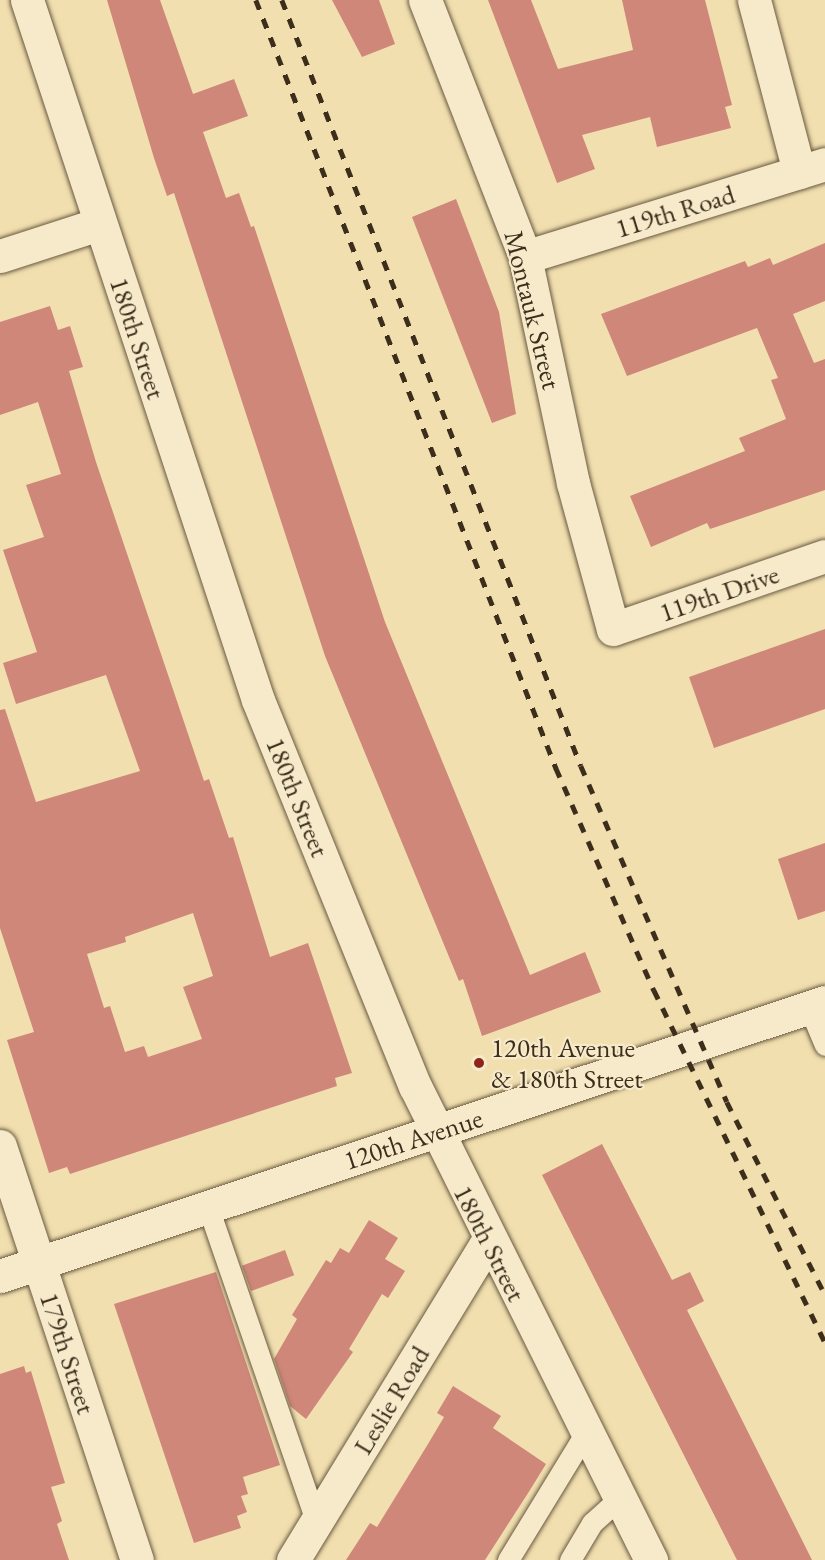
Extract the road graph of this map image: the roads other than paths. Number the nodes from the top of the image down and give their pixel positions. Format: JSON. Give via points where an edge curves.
{"nodes":[{"id":1,"x":27,"y":0,"type":"edge"},
{"id":2,"x":425,"y":0,"type":"edge"},
{"id":3,"x":754,"y":0,"type":"edge"},
{"id":4,"x":812,"y":168,"type":"edge"},
{"id":5,"x":99,"y":224,"type":"junction"},
{"id":6,"x":0,"y":256,"type":"edge"},
{"id":7,"x":525,"y":257,"type":"junction"},
{"id":8,"x":825,"y":556,"type":"edge"},
{"id":9,"x":612,"y":629,"type":"joint"},
{"id":10,"x":817,"y":1004,"type":"edge"},
{"id":11,"x":825,"y":1046,"type":"edge"},
{"id":12,"x":436,"y":1131,"type":"junction"},
{"id":13,"x":0,"y":1146,"type":"edge"},
{"id":14,"x":208,"y":1207,"type":"junction"},
{"id":15,"x":489,"y":1239,"type":"junction"},
{"id":16,"x":38,"y":1263,"type":"junction"},
{"id":17,"x":0,"y":1276,"type":"edge"},
{"id":18,"x":586,"y":1432,"type":"junction"},
{"id":19,"x":620,"y":1498,"type":"junction"},
{"id":20,"x":316,"y":1521,"type":"junction"},
{"id":21,"x":137,"y":1560,"type":"edge"},
{"id":22,"x":293,"y":1560,"type":"edge"},
{"id":23,"x":508,"y":1560,"type":"edge"},
{"id":24,"x":570,"y":1560,"type":"edge"},
{"id":25,"x":651,"y":1560,"type":"edge"}],
"edges":[{"from":1,"to":5,"type":"street","name":"180th Street"},
{"from":2,"to":7,"type":"street","name":"Montauk Street"},
{"from":3,"to":4,"type":"street"},
{"from":4,"to":7,"type":"street","name":"119th Road"},
{"from":5,"to":6,"type":"street"},
{"from":5,"to":12,"type":"street","name":"180th Street","via":[[258,699]]},
{"from":7,"to":9,"type":"street","name":"Montauk Street","via":[[573,483]]},
{"from":8,"to":9,"type":"street","name":"119th Drive"},
{"from":10,"to":11,"type":"lane"},
{"from":10,"to":12,"type":"street","name":"120th Avenue"},
{"from":12,"to":14,"type":"street","name":"120th Avenue"},
{"from":12,"to":15,"type":"street","name":"180th Street"},
{"from":13,"to":16,"type":"street","name":"179th Street"},
{"from":14,"to":16,"type":"street","name":"120th Avenue"},
{"from":14,"to":20,"type":"lane"},
{"from":15,"to":18,"type":"street","name":"180th Street"},
{"from":15,"to":20,"type":"street","name":"Leslie Road"},
{"from":16,"to":17,"type":"street","name":"120th Avenue"},
{"from":16,"to":21,"type":"street","name":"179th Street"},
{"from":18,"to":19,"type":"street","name":"180th Street"},
{"from":18,"to":23,"type":"lane"},
{"from":19,"to":24,"type":"lane","via":[[592,1523]]},
{"from":19,"to":25,"type":"street","name":"180th Street"},
{"from":20,"to":22,"type":"street","name":"Leslie Road"}]}
